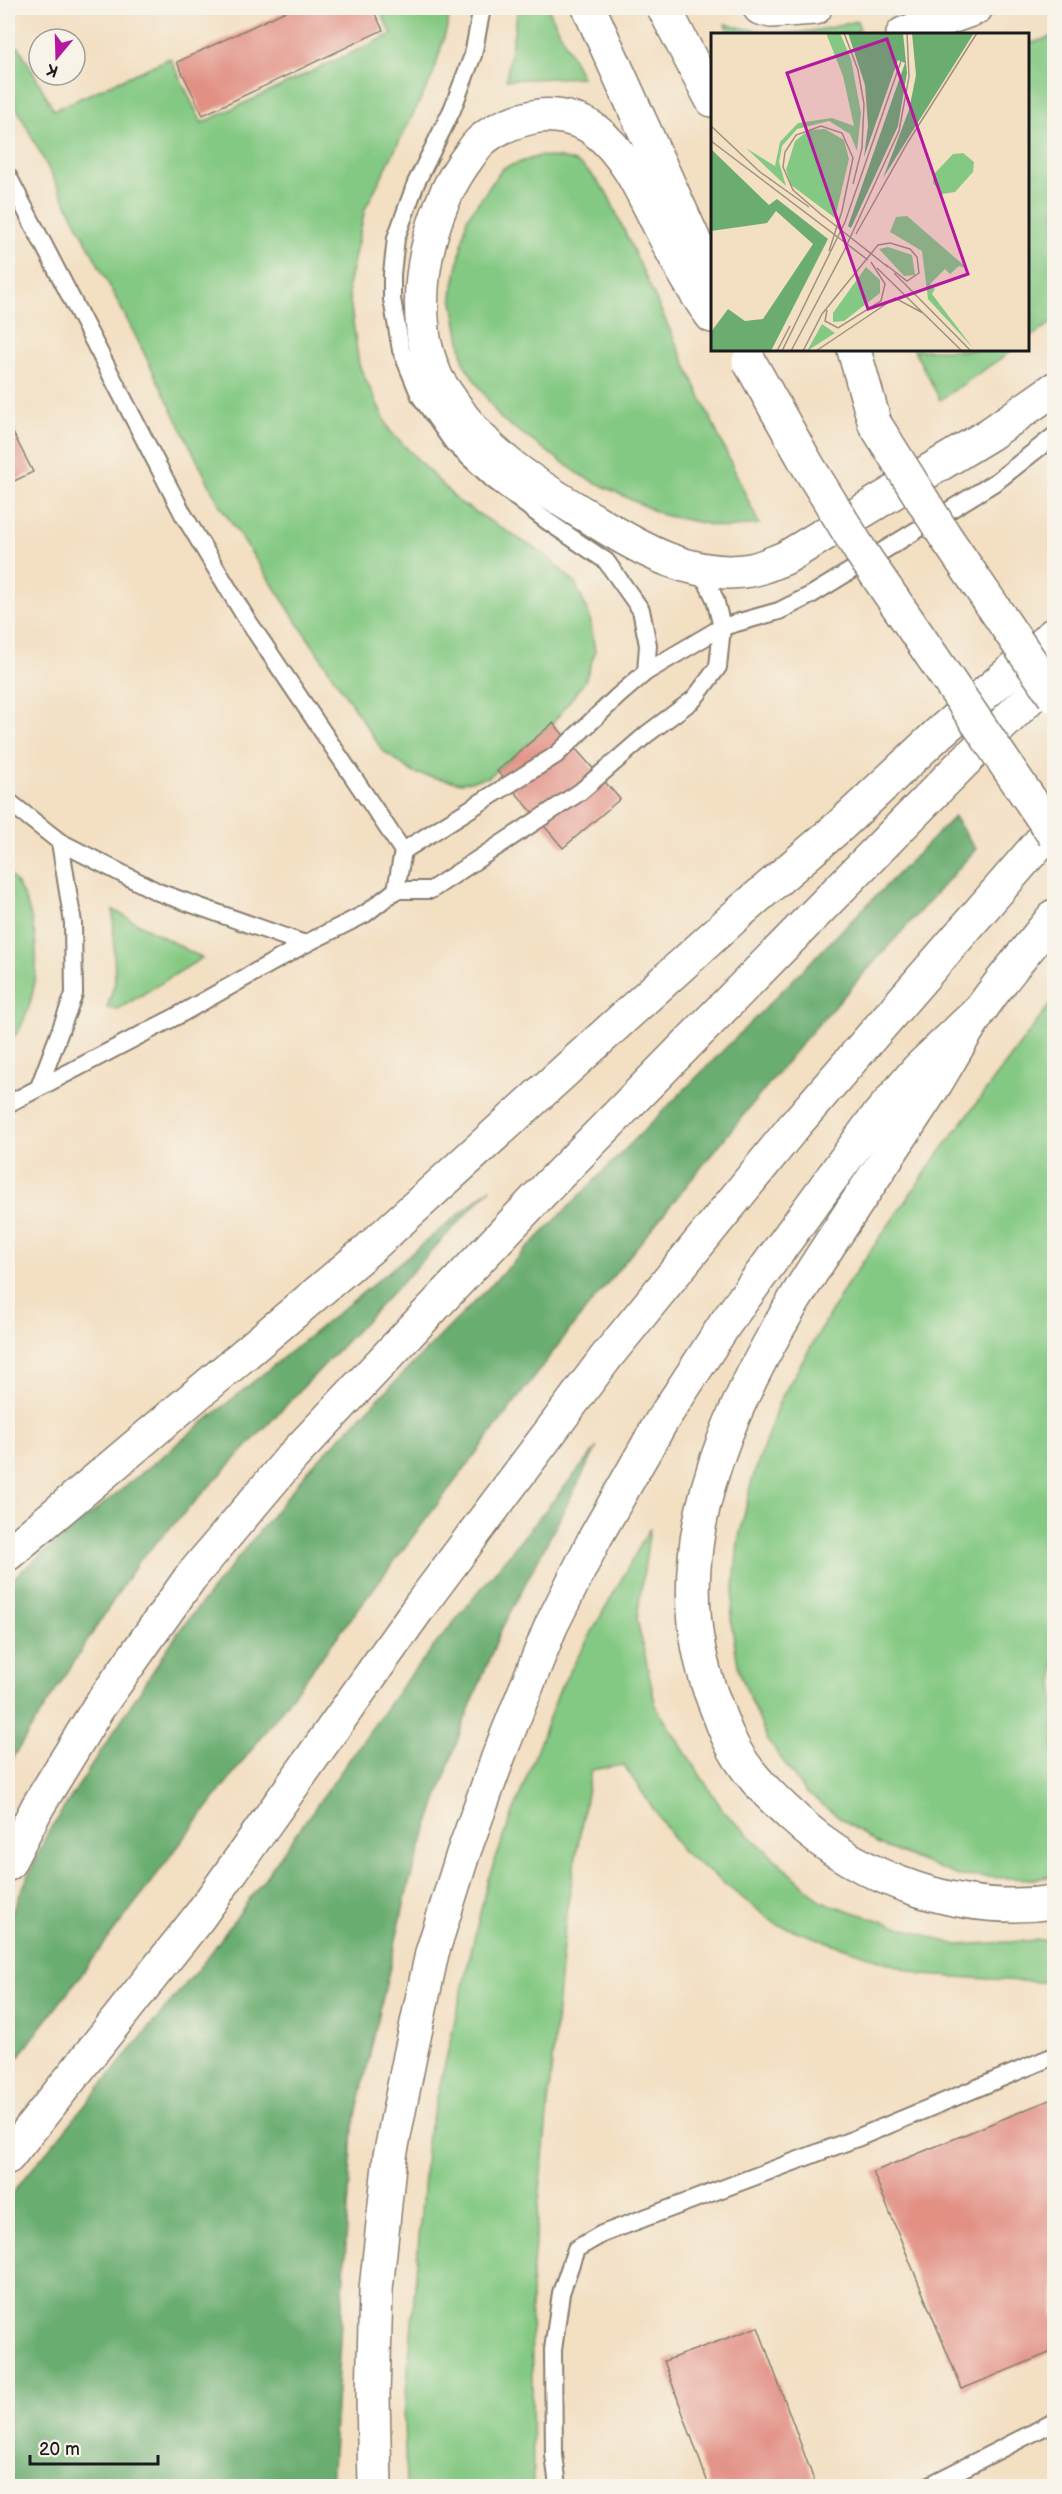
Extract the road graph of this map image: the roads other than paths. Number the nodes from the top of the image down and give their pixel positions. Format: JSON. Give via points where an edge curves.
{"nodes":[{"id":1,"x":482,"y":8,"type":"edge"},
{"id":2,"x":589,"y":8,"type":"edge"},
{"id":3,"x":664,"y":8,"type":"edge"},
{"id":4,"x":760,"y":8,"type":"edge"},
{"id":5,"x":815,"y":8,"type":"edge"},
{"id":6,"x":976,"y":8,"type":"edge"},
{"id":7,"x":906,"y":33,"type":"edge"},
{"id":8,"x":711,"y":98,"type":"edge"},
{"id":9,"x":8,"y":176,"type":"edge"},
{"id":10,"x":711,"y":278,"type":"edge"},
{"id":11,"x":711,"y":315,"type":"edge"},
{"id":12,"x":838,"y":351,"type":"edge"},
{"id":13,"x":854,"y":351,"type":"edge"},
{"id":14,"x":744,"y":353,"type":"edge"},
{"id":15,"x":1054,"y":389,"type":"edge"},
{"id":16,"x":875,"y":424,"type":"junction"},
{"id":17,"x":1054,"y":436,"type":"edge"},
{"id":18,"x":700,"y":568,"type":"junction"},
{"id":19,"x":722,"y":627,"type":"junction"},
{"id":20,"x":1054,"y":634,"type":"edge"},
{"id":21,"x":646,"y":672,"type":"junction"},
{"id":22,"x":1054,"y":674,"type":"edge"},
{"id":23,"x":1054,"y":696,"type":"edge"},
{"id":24,"x":8,"y":801,"type":"edge"},
{"id":25,"x":1054,"y":826,"type":"edge"},
{"id":26,"x":1054,"y":835,"type":"edge"},
{"id":27,"x":60,"y":842,"type":"junction"},
{"id":28,"x":403,"y":851,"type":"junction"},
{"id":29,"x":396,"y":890,"type":"junction"},
{"id":30,"x":1054,"y":916,"type":"edge"},
{"id":31,"x":305,"y":944,"type":"junction"},
{"id":32,"x":981,"y":1009,"type":"junction"},
{"id":33,"x":39,"y":1087,"type":"junction"},
{"id":34,"x":8,"y":1104,"type":"edge"},
{"id":35,"x":8,"y":1554,"type":"edge"},
{"id":36,"x":8,"y":1864,"type":"edge"},
{"id":37,"x":1054,"y":1902,"type":"edge"},
{"id":38,"x":1054,"y":2056,"type":"edge"},
{"id":39,"x":8,"y":2157,"type":"edge"},
{"id":40,"x":1054,"y":2422,"type":"edge"},
{"id":41,"x":375,"y":2487,"type":"edge"},
{"id":42,"x":558,"y":2487,"type":"edge"},
{"id":43,"x":928,"y":2487,"type":"edge"}],
"edges":[{"from":1,"to":21,"type":"lane","via":[[473,55],[396,238],[392,299],[401,350],[420,396],[453,443],[493,480],[606,561],[641,610],[648,645]]},
{"from":2,"to":10,"type":"main road"},
{"from":3,"to":8,"type":"main road"},
{"from":4,"to":5,"type":"main road"},
{"from":6,"to":7,"type":"main road"},
{"from":9,"to":28,"type":"lane","via":[[183,514],[246,618]]},
{"from":11,"to":18,"type":"main road","via":[[662,232],[640,185],[619,154],[595,130],[546,114],[504,126],[480,140],[446,192],[423,280],[423,331],[438,380],[463,420],[487,448],[530,482],[637,547]]},
{"from":12,"to":16,"type":"main road"},
{"from":13,"to":16,"type":"main road"},
{"from":14,"to":26,"type":"main road","bridge":true,"via":[[861,552]]},
{"from":15,"to":18,"type":"main road","via":[[990,434],[785,558],[752,570]]},
{"from":16,"to":23,"type":"main road","bridge":true,"via":[[945,536]]},
{"from":17,"to":19,"type":"lane","via":[[997,481],[811,595],[779,611]]},
{"from":18,"to":19,"type":"lane","via":[[715,599]]},
{"from":19,"to":21,"type":"lane"},
{"from":19,"to":29,"type":"lane","via":[[718,667],[694,699],[580,792],[431,890]]},
{"from":20,"to":35,"type":"main road","via":[[939,733],[369,1249]]},
{"from":21,"to":28,"type":"lane","via":[[556,755]]},
{"from":22,"to":36,"type":"main road","via":[[565,1169],[292,1457],[190,1578],[98,1708]]},
{"from":24,"to":27,"type":"lane"},
{"from":25,"to":39,"type":"main road","via":[[795,1125],[607,1356],[422,1603],[199,1917]]},
{"from":27,"to":31,"type":"lane","via":[[158,892]]},
{"from":27,"to":33,"type":"lane","via":[[73,923],[74,994]]},
{"from":28,"to":29,"type":"lane"},
{"from":29,"to":31,"type":"lane","via":[[365,914]]},
{"from":30,"to":32,"type":"main road"},
{"from":31,"to":33,"type":"lane"},
{"from":32,"to":37,"type":"main road","via":[[785,1315],[750,1379],[710,1479],[693,1584],[694,1634],[707,1683],[731,1744],[763,1789],[806,1829],[855,1862],[910,1888],[971,1902]]},
{"from":32,"to":41,"type":"main road","via":[[918,1069],[871,1124],[725,1324],[594,1538],[551,1626],[463,1854],[432,1953],[410,2056],[390,2156],[376,2290]]},
{"from":33,"to":34,"type":"lane"},
{"from":38,"to":42,"type":"lane","via":[[857,2138],[602,2234],[576,2249],[561,2293],[554,2350],[554,2455]]},
{"from":40,"to":43,"type":"lane"}]}
